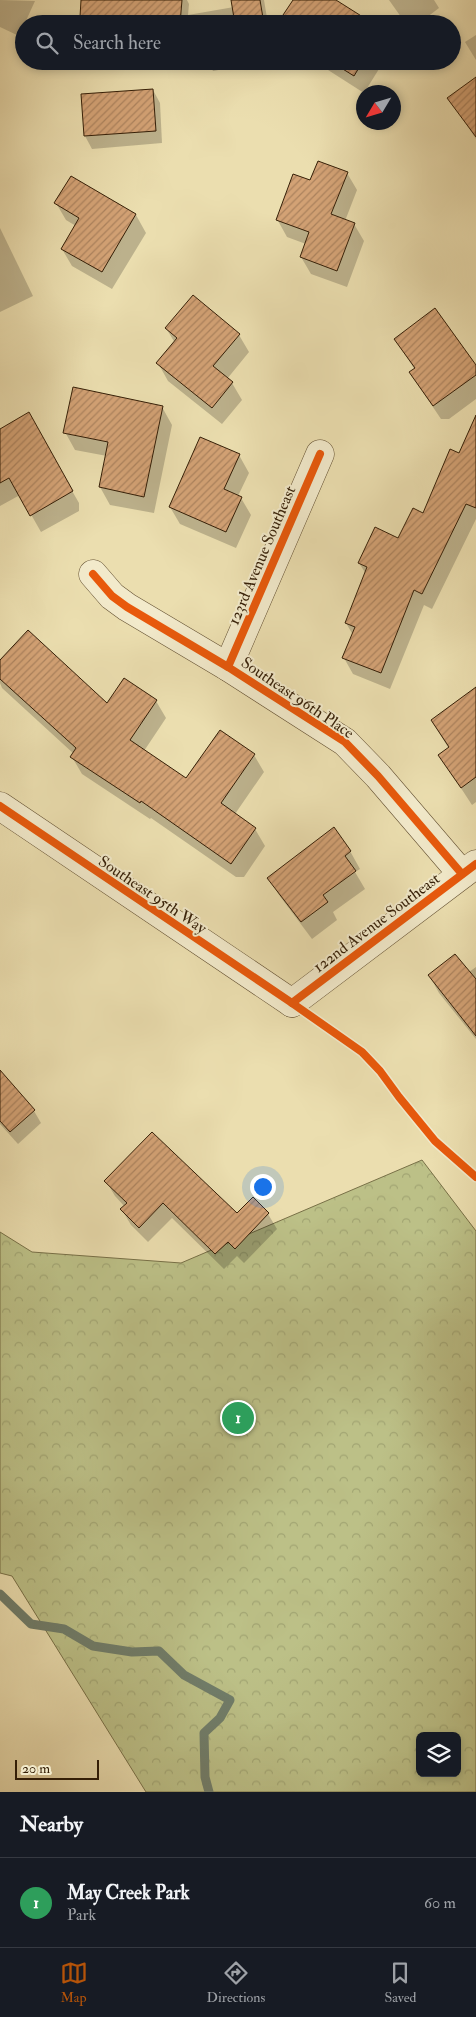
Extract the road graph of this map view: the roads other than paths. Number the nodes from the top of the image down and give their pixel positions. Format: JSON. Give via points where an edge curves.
{"nodes":[{"id":1,"x":320,"y":454,"type":"dead end"},
{"id":2,"x":93,"y":574,"type":"dead end"},
{"id":3,"x":228,"y":667,"type":"junction"},
{"id":4,"x":0,"y":806,"type":"edge"},
{"id":5,"x":469,"y":869,"type":"edge"},
{"id":6,"x":292,"y":1003,"type":"joint"}],
"edges":[{"from":1,"to":3,"type":"street","name":"123rd Avenue Southeast"},
{"from":2,"to":3,"type":"street","name":"Southeast 96th Place","via":[[112,596],[127,607]]},
{"from":3,"to":5,"type":"street","name":"Southeast 96th Place","via":[[345,742]]},
{"from":4,"to":6,"type":"street","name":"Southeast 95th Way"},
{"from":5,"to":6,"type":"street","name":"122nd Avenue Southeast"}]}
